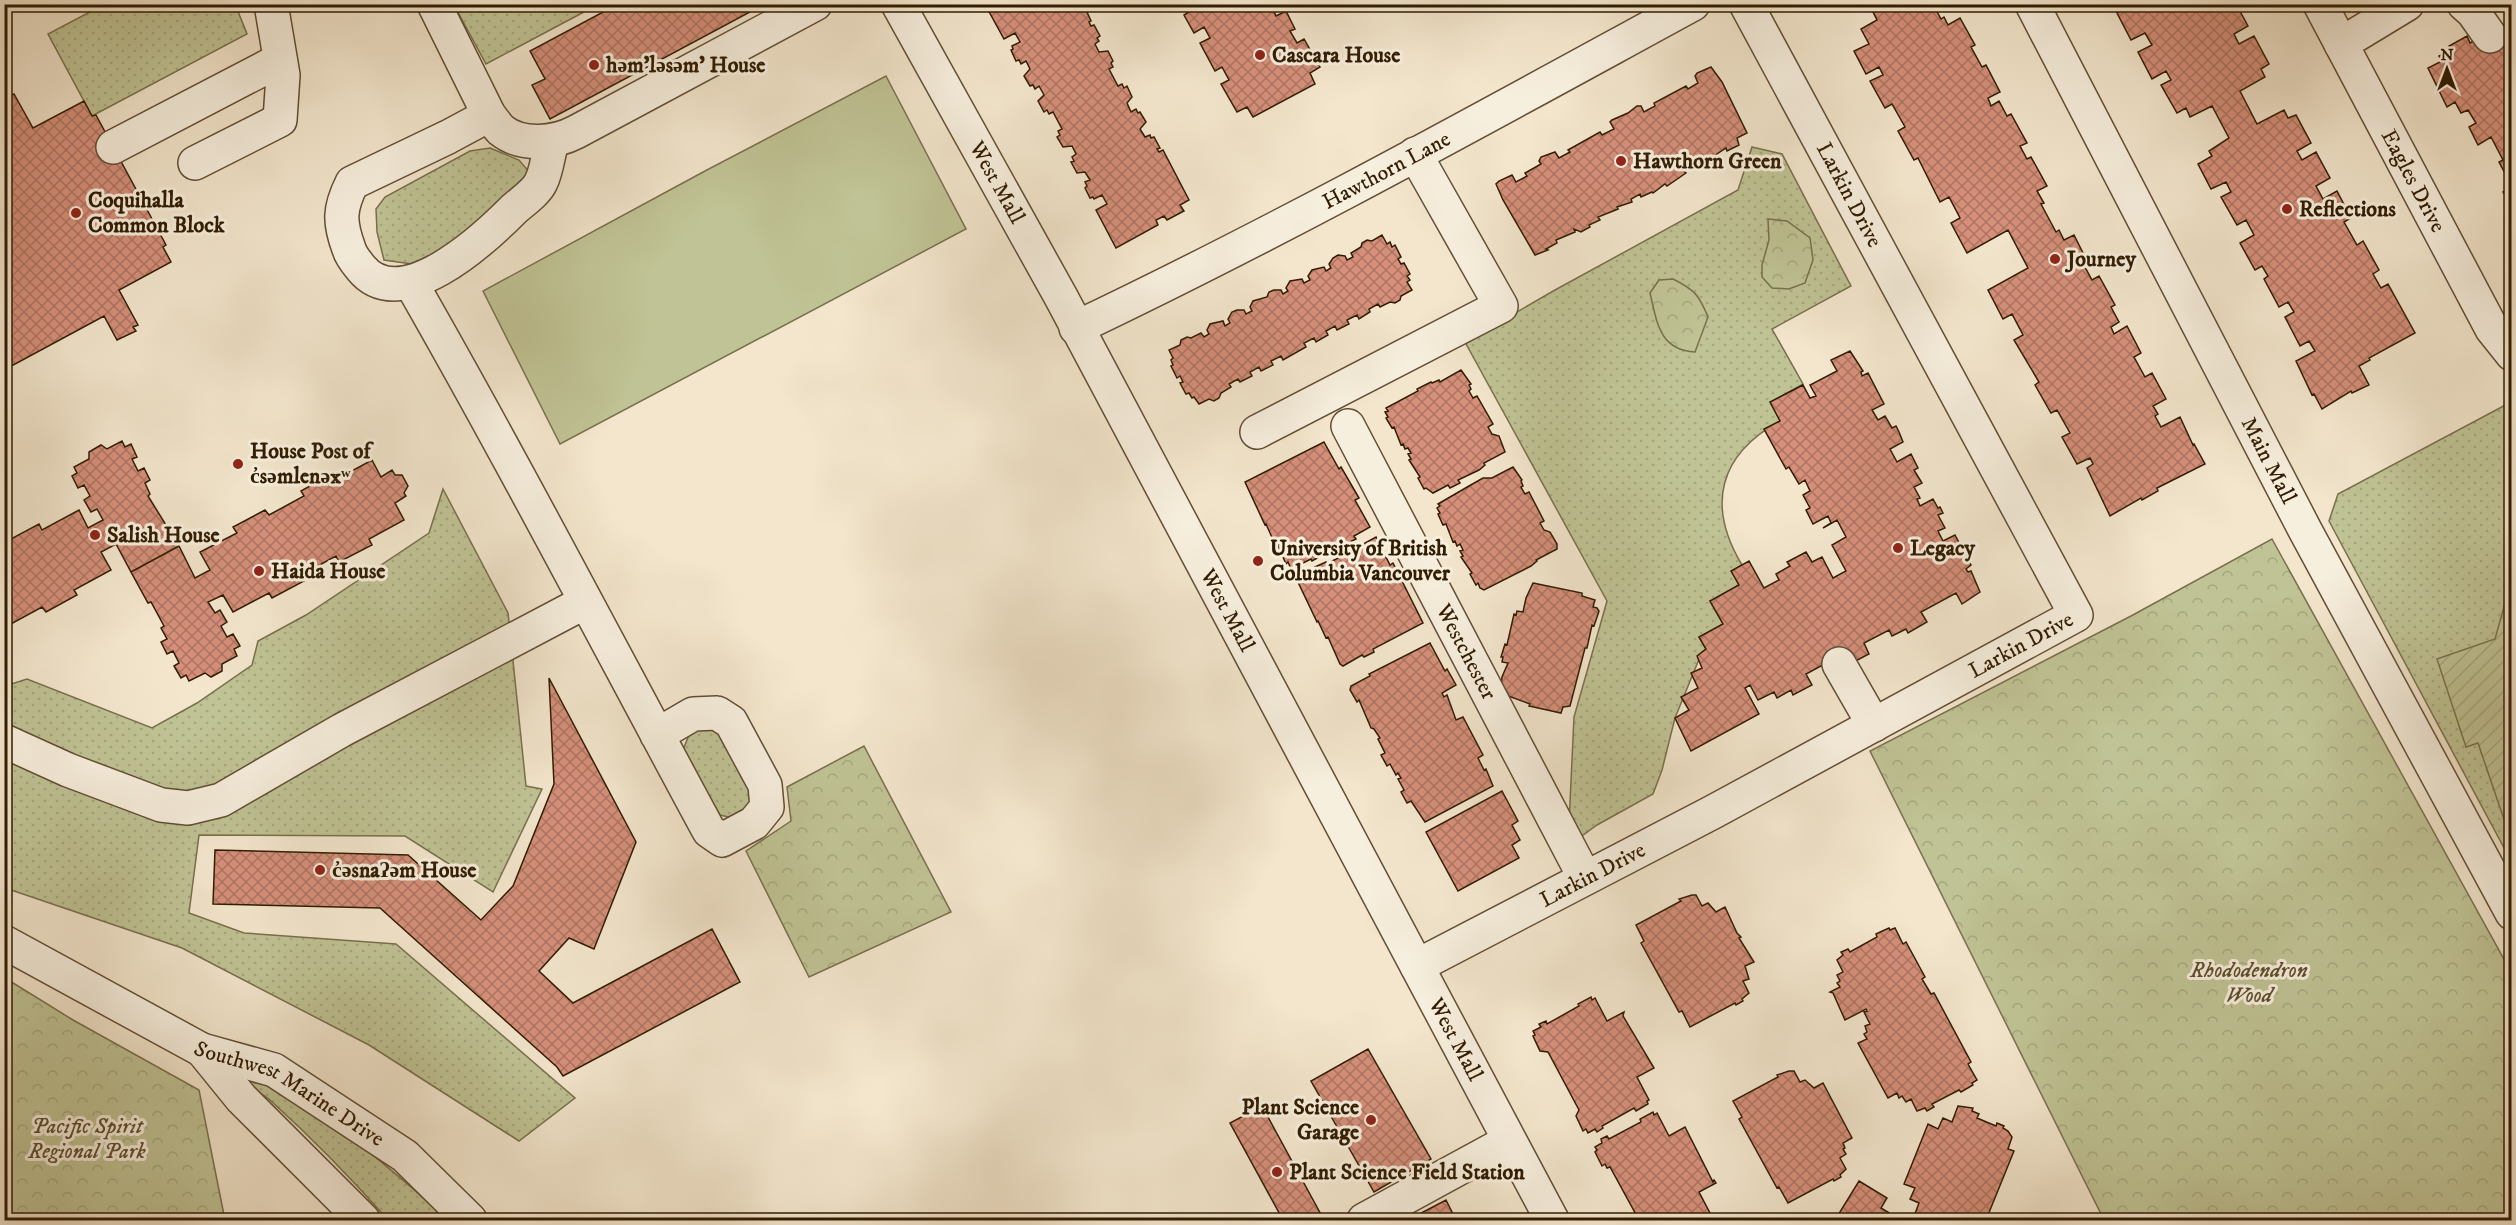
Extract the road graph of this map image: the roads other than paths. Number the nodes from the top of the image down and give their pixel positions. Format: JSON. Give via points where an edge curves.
{"nodes":[{"id":1,"x":271,"y":4,"type":"edge"},
{"id":2,"x":434,"y":4,"type":"edge"},
{"id":3,"x":815,"y":4,"type":"edge"},
{"id":4,"x":898,"y":4,"type":"edge"},
{"id":5,"x":1693,"y":4,"type":"edge"},
{"id":6,"x":1746,"y":4,"type":"edge"},
{"id":7,"x":2032,"y":4,"type":"edge"},
{"id":8,"x":2320,"y":4,"type":"edge"},
{"id":9,"x":2407,"y":4,"type":"edge"},
{"id":10,"x":2464,"y":4,"type":"edge"},
{"id":11,"x":2490,"y":36,"type":"dead end"},
{"id":12,"x":2341,"y":44,"type":"junction"},
{"id":13,"x":280,"y":60,"type":"junction"},
{"id":14,"x":489,"y":115,"type":"junction"},
{"id":15,"x":552,"y":142,"type":"junction"},
{"id":16,"x":113,"y":147,"type":"dead end"},
{"id":17,"x":1415,"y":154,"type":"junction"},
{"id":18,"x":195,"y":163,"type":"dead end"},
{"id":19,"x":411,"y":282,"type":"junction"},
{"id":20,"x":1076,"y":328,"type":"junction"},
{"id":21,"x":2511,"y":354,"type":"edge"},
{"id":22,"x":1348,"y":426,"type":"dead end"},
{"id":23,"x":1257,"y":432,"type":"dead end"},
{"id":24,"x":585,"y":602,"type":"junction"},
{"id":25,"x":1839,"y":664,"type":"dead end"},
{"id":26,"x":1874,"y":725,"type":"junction"},
{"id":27,"x":657,"y":735,"type":"dead end"},
{"id":28,"x":4,"y":741,"type":"edge"},
{"id":29,"x":1584,"y":878,"type":"junction"},
{"id":30,"x":2511,"y":913,"type":"edge"},
{"id":31,"x":4,"y":942,"type":"edge"},
{"id":32,"x":1417,"y":966,"type":"junction"},
{"id":33,"x":202,"y":1050,"type":"junction"},
{"id":34,"x":1509,"y":1141,"type":"junction"},
{"id":35,"x":363,"y":1221,"type":"edge"},
{"id":36,"x":470,"y":1221,"type":"edge"},
{"id":37,"x":1364,"y":1221,"type":"edge"},
{"id":38,"x":1552,"y":1221,"type":"edge"}],
"edges":[{"from":1,"to":13,"type":"street"},
{"from":2,"to":14,"type":"street"},
{"from":3,"to":15,"type":"street"},
{"from":4,"to":20,"type":"street","name":"West Mall"},
{"from":5,"to":17,"type":"street","name":"Hawthorn Lane"},
{"from":6,"to":26,"type":"street","name":"Larkin Drive","via":[[2076,615]]},
{"from":7,"to":30,"type":"street","name":"Main Mall","via":[[2305,530]]},
{"from":8,"to":12,"type":"street","name":"Eagles Drive"},
{"from":9,"to":12,"type":"street"},
{"from":10,"to":11,"type":"street"},
{"from":12,"to":21,"type":"street","name":"Eagles Drive","via":[[2492,328]]},
{"from":13,"to":16,"type":"street"},
{"from":13,"to":18,"type":"street","via":[[280,120]]},
{"from":14,"to":15,"type":"street","via":[[502,131],[516,137]]},
{"from":14,"to":19,"type":"street","via":[[352,183],[346,195],[341,209],[342,229],[350,254],[368,278],[387,284]]},
{"from":15,"to":19,"type":"street","via":[[541,183],[499,224],[444,268]]},
{"from":17,"to":20,"type":"street","name":"Hawthorn Lane"},
{"from":17,"to":23,"type":"street","via":[[1501,306]]},
{"from":19,"to":24,"type":"street"},
{"from":20,"to":32,"type":"street","name":"West Mall"},
{"from":22,"to":29,"type":"street","name":"Westchester"},
{"from":24,"to":27,"type":"street"},
{"from":24,"to":28,"type":"street","via":[[209,805],[160,805]]},
{"from":25,"to":26,"type":"street"},
{"from":26,"to":29,"type":"street","name":"Larkin Drive"},
{"from":29,"to":32,"type":"street","name":"Larkin Drive"},
{"from":31,"to":33,"type":"street"},
{"from":32,"to":34,"type":"street","name":"West Mall"},
{"from":33,"to":35,"type":"street","name":"Southwest Marine Drive","via":[[241,1098]]},
{"from":33,"to":36,"type":"street","name":"Southwest Marine Drive","via":[[274,1070],[405,1156]]},
{"from":34,"to":37,"type":"street"},
{"from":34,"to":38,"type":"street","name":"West Mall"}]}
